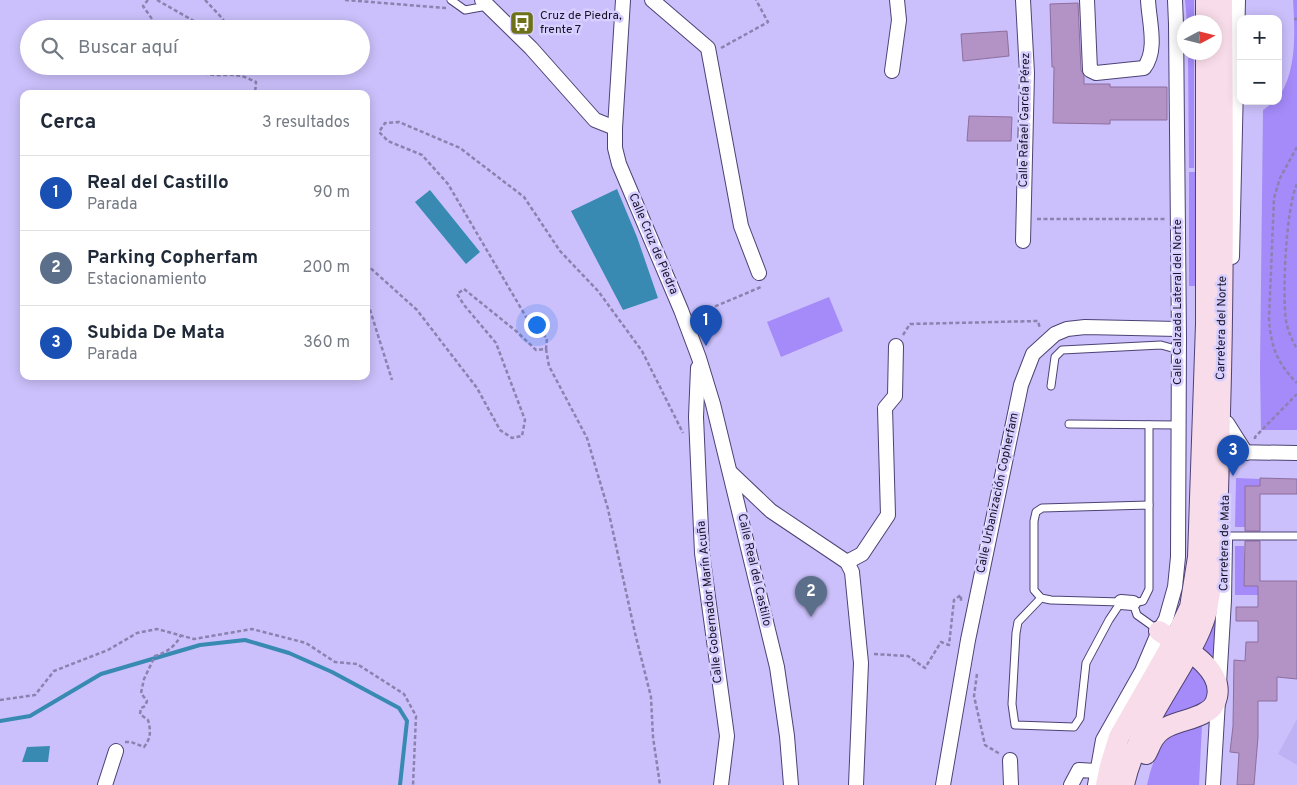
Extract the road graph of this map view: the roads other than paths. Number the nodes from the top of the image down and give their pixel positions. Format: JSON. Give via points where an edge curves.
{"nodes":[{"id":1,"x":451,"y":0,"type":"edge"},
{"id":2,"x":623,"y":0,"type":"edge"},
{"id":3,"x":652,"y":0,"type":"edge"},
{"id":4,"x":897,"y":0,"type":"edge"},
{"id":5,"x":1023,"y":0,"type":"edge"},
{"id":6,"x":1086,"y":0,"type":"edge"},
{"id":7,"x":1148,"y":0,"type":"edge"},
{"id":8,"x":1175,"y":0,"type":"edge"},
{"id":9,"x":1206,"y":0,"type":"edge"},
{"id":10,"x":1222,"y":0,"type":"edge"},
{"id":11,"x":1238,"y":0,"type":"edge"},
{"id":12,"x":485,"y":3,"type":"edge"},
{"id":13,"x":1206,"y":15,"type":"edge"},
{"id":14,"x":1206,"y":60,"type":"edge"},
{"id":15,"x":892,"y":71,"type":"dead end"},
{"id":16,"x":615,"y":128,"type":"junction"},
{"id":17,"x":1023,"y":241,"type":"dead end"},
{"id":18,"x":759,"y":273,"type":"road end"},
{"id":19,"x":1178,"y":329,"type":"junction"},
{"id":20,"x":896,"y":346,"type":"road end"},
{"id":21,"x":1179,"y":350,"type":"junction"},
{"id":22,"x":699,"y":358,"type":"junction"},
{"id":23,"x":1051,"y":386,"type":"dead end"},
{"id":24,"x":1227,"y":423,"type":"junction"},
{"id":25,"x":1069,"y":424,"type":"dead end"},
{"id":26,"x":1149,"y":425,"type":"junction"},
{"id":27,"x":1178,"y":425,"type":"junction"},
{"id":28,"x":1228,"y":452,"type":"junction"},
{"id":29,"x":1251,"y":453,"type":"junction"},
{"id":30,"x":1297,"y":453,"type":"edge"},
{"id":31,"x":731,"y":473,"type":"junction"},
{"id":32,"x":1149,"y":505,"type":"junction"},
{"id":33,"x":1224,"y":536,"type":"junction"},
{"id":34,"x":1297,"y":536,"type":"edge"},
{"id":35,"x":847,"y":562,"type":"junction"},
{"id":36,"x":1041,"y":598,"type":"junction"},
{"id":37,"x":1127,"y":602,"type":"junction"},
{"id":38,"x":1174,"y":641,"type":"junction"},
{"id":39,"x":1218,"y":691,"type":"junction"},
{"id":40,"x":116,"y":751,"type":"road end"},
{"id":41,"x":1010,"y":760,"type":"road end"},
{"id":42,"x":1099,"y":780,"type":"edge"},
{"id":43,"x":105,"y":785,"type":"edge"},
{"id":44,"x":721,"y":785,"type":"edge"},
{"id":45,"x":791,"y":785,"type":"edge"},
{"id":46,"x":856,"y":785,"type":"edge"},
{"id":47,"x":943,"y":785,"type":"edge"},
{"id":48,"x":1011,"y":785,"type":"edge"},
{"id":49,"x":1071,"y":785,"type":"edge"},
{"id":50,"x":1124,"y":785,"type":"edge"},
{"id":51,"x":1137,"y":785,"type":"edge"},
{"id":52,"x":1213,"y":785,"type":"edge"}],
"edges":[{"from":1,"to":12,"type":"lane","via":[[465,10]]},
{"from":2,"to":16,"type":"street","name":"Calle Cruz de Piedra"},
{"from":3,"to":18,"type":"street","via":[[708,48],[741,226]]},
{"from":4,"to":15,"type":"street","via":[[899,20]]},
{"from":5,"to":17,"type":"street","name":"Calle Rafael García Pérez","via":[[1027,73]]},
{"from":6,"to":7,"type":"street","via":[[1090,70],[1096,73],[1144,68],[1149,61],[1152,54]]},
{"from":8,"to":19,"type":"street","name":"Calle Calzada Lateral del Norte"},
{"from":9,"to":13,"type":"street"},
{"from":10,"to":38,"type":"street","name":"Carretera del Norte","via":[[1223,323],[1215,557],[1206,613]]},
{"from":11,"to":24,"type":"street","name":"Carretera de Mata"},
{"from":12,"to":16,"type":"street","via":[[531,48],[595,120]]},
{"from":14,"to":38,"type":"street","name":"Carretera del Norte","via":[[1206,324],[1198,557],[1190,607]]},
{"from":16,"to":22,"type":"street","name":"Calle Cruz de Piedra","via":[[619,164]]},
{"from":19,"to":21,"type":"street","name":"Calle Calzada Lateral del Norte"},
{"from":19,"to":47,"type":"street","name":"Calle Urbanización Copherfam","via":[[1068,329],[1054,334],[1033,354],[1021,385],[968,640]]},
{"from":20,"to":35,"type":"street","via":[[895,396],[885,408],[888,515],[862,554]]},
{"from":21,"to":23,"type":"lane","via":[[1161,345],[1062,350],[1055,358]]},
{"from":21,"to":27,"type":"street","name":"Calle Calzada Lateral del Norte"},
{"from":22,"to":31,"type":"street","name":"Calle Real del Castillo"},
{"from":22,"to":44,"type":"street","name":"Calle Gobernador Marín Acuña","via":[[696,417],[702,553],[727,736]]},
{"from":24,"to":28,"type":"street","name":"Carretera de Mata"},
{"from":24,"to":29,"type":"street"},
{"from":25,"to":26,"type":"lane"},
{"from":26,"to":27,"type":"lane"},
{"from":26,"to":32,"type":"lane"},
{"from":27,"to":38,"type":"street","name":"Calle Calzada Lateral del Norte","via":[[1178,557],[1172,603],[1166,618]]},
{"from":28,"to":29,"type":"street"},
{"from":28,"to":33,"type":"street","name":"Carretera de Mata"},
{"from":29,"to":30,"type":"street"},
{"from":31,"to":35,"type":"street","via":[[771,511]]},
{"from":31,"to":45,"type":"street","name":"Calle Real del Castillo","via":[[776,667]]},
{"from":32,"to":36,"type":"lane","via":[[1042,508],[1036,512],[1034,590]]},
{"from":32,"to":37,"type":"lane","via":[[1149,589],[1143,601]]},
{"from":33,"to":34,"type":"lane"},
{"from":33,"to":39,"type":"street","name":"Carretera de Mata"},
{"from":35,"to":46,"type":"street","via":[[852,572],[861,663]]},
{"from":36,"to":37,"type":"lane"},
{"from":36,"to":37,"type":"lane","via":[[1018,622],[1012,704],[1015,726],[1074,727],[1080,718],[1086,663],[1109,620]]},
{"from":37,"to":38,"type":"lane","via":[[1137,615]]},
{"from":38,"to":39,"type":"street","via":[[1210,669]]},
{"from":38,"to":42,"type":"street","via":[[1120,737],[1110,766]]},
{"from":38,"to":50,"type":"street"},
{"from":39,"to":51,"type":"street","via":[[1208,711],[1171,725],[1155,736]]},
{"from":39,"to":52,"type":"street","name":"Carretera de Mata"},
{"from":40,"to":43,"type":"street"},
{"from":41,"to":48,"type":"street"},
{"from":42,"to":49,"type":"street","via":[[1079,770]]}]}
